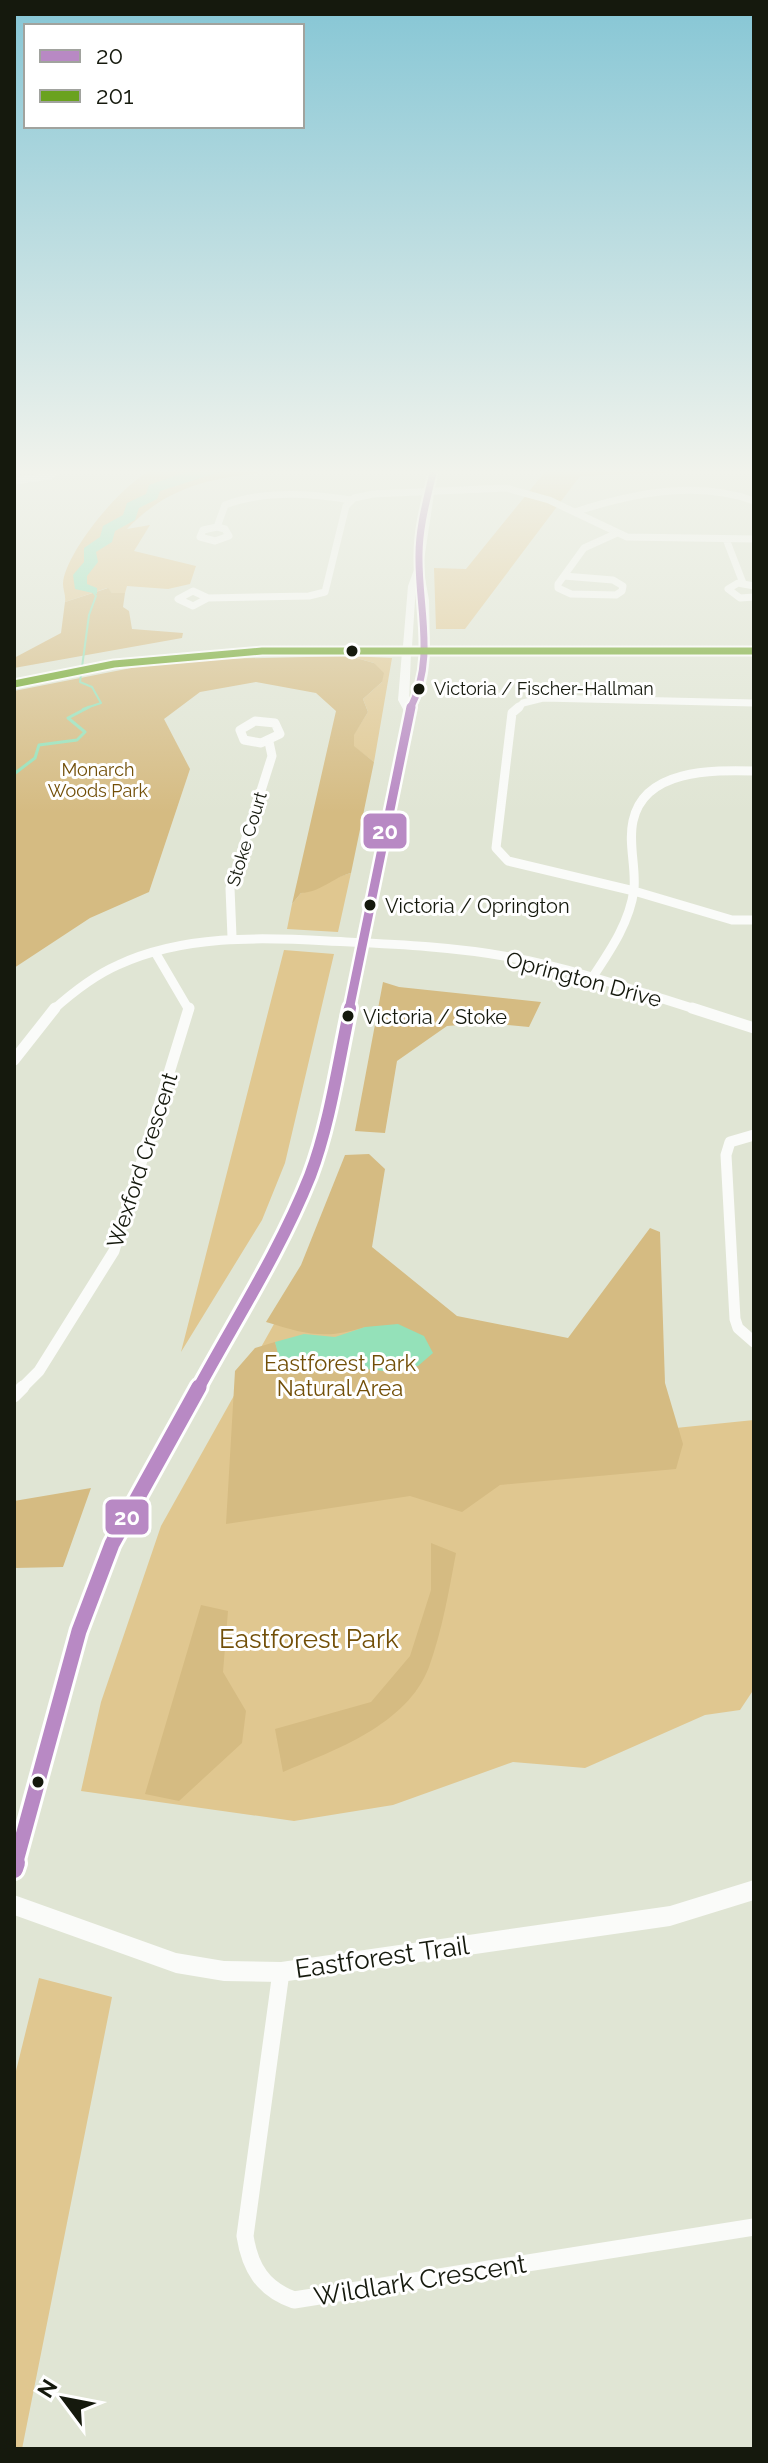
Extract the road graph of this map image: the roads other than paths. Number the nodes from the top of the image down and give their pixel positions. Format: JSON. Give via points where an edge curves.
{"nodes":[{"id":1,"x":327,"y":583,"type":"edge"},
{"id":2,"x":413,"y":583,"type":"edge"},
{"id":3,"x":423,"y":583,"type":"edge"},
{"id":4,"x":561,"y":583,"type":"edge"},
{"id":5,"x":616,"y":583,"type":"edge"},
{"id":6,"x":743,"y":583,"type":"joint"},
{"id":7,"x":754,"y":586,"type":"edge"},
{"id":8,"x":754,"y":597,"type":"edge"},
{"id":9,"x":208,"y":598,"type":"dead end"},
{"id":10,"x":754,"y":643,"type":"edge"},
{"id":11,"x":410,"y":644,"type":"junction"},
{"id":12,"x":425,"y":644,"type":"junction"},
{"id":13,"x":754,"y":651,"type":"edge"},
{"id":14,"x":54,"y":670,"type":"junction"},
{"id":15,"x":14,"y":675,"type":"edge"},
{"id":16,"x":14,"y":684,"type":"edge"},
{"id":17,"x":754,"y":703,"type":"edge"},
{"id":18,"x":409,"y":711,"type":"junction"},
{"id":19,"x":269,"y":742,"type":"junction"},
{"id":20,"x":754,"y":771,"type":"edge"},
{"id":21,"x":634,"y":891,"type":"junction"},
{"id":22,"x":754,"y":920,"type":"edge"},
{"id":23,"x":232,"y":937,"type":"junction"},
{"id":24,"x":363,"y":943,"type":"junction"},
{"id":25,"x":155,"y":952,"type":"junction"},
{"id":26,"x":592,"y":978,"type":"junction"},
{"id":27,"x":754,"y":1028,"type":"edge"},
{"id":28,"x":14,"y":1060,"type":"edge"},
{"id":29,"x":754,"y":1135,"type":"edge"},
{"id":30,"x":754,"y":1342,"type":"edge"},
{"id":31,"x":14,"y":1396,"type":"edge"},
{"id":32,"x":14,"y":1869,"type":"edge"},
{"id":33,"x":754,"y":1890,"type":"edge"},
{"id":34,"x":14,"y":1905,"type":"edge"},
{"id":35,"x":281,"y":1972,"type":"junction"},
{"id":36,"x":754,"y":2227,"type":"edge"}],
"edges":[{"from":1,"to":9,"type":"street","via":[[325,592],[309,596]]},
{"from":2,"to":11,"type":"main road"},
{"from":3,"to":12,"type":"main road"},
{"from":4,"to":5,"type":"street","via":[[558,588],[571,594],[616,595],[623,589]]},
{"from":6,"to":7,"type":"street"},
{"from":6,"to":8,"type":"street","via":[[729,586],[728,592]]},
{"from":10,"to":12,"type":"main road"},
{"from":11,"to":12,"type":"main road"},
{"from":11,"to":14,"type":"main road","via":[[112,659]]},
{"from":11,"to":18,"type":"main road","via":[[403,700]]},
{"from":12,"to":13,"type":"main road"},
{"from":12,"to":18,"type":"main road","via":[[418,701]]},
{"from":14,"to":15,"type":"main road"},
{"from":14,"to":16,"type":"main road"},
{"from":17,"to":21,"type":"street","via":[[543,698],[515,709],[496,848],[518,864]]},
{"from":18,"to":24,"type":"main road"},
{"from":19,"to":19,"type":"street","name":"Stoke Court","via":[[280,734],[275,723],[255,721],[240,730],[250,742]]},
{"from":19,"to":23,"type":"street","name":"Stoke Court","via":[[272,756],[230,888]]},
{"from":20,"to":21,"type":"street","via":[[698,772],[648,794],[633,819]]},
{"from":21,"to":22,"type":"street","via":[[732,920]]},
{"from":21,"to":26,"type":"street","via":[[623,923]]},
{"from":23,"to":24,"type":"street","name":"Oprington Drive"},
{"from":23,"to":25,"type":"street","name":"Oprington Drive"},
{"from":24,"to":26,"type":"street","name":"Oprington Drive","via":[[494,955]]},
{"from":24,"to":32,"type":"main road","via":[[326,1126],[310,1175],[286,1230],[112,1544],[79,1631]]},
{"from":25,"to":28,"type":"street","name":"Oprington Drive","via":[[83,984],[38,1023]]},
{"from":25,"to":31,"type":"street","name":"Wexford Crescent","via":[[189,1007],[129,1213],[100,1276],[39,1371]]},
{"from":26,"to":27,"type":"street","name":"Oprington Drive"},
{"from":29,"to":30,"type":"street","via":[[726,1147],[735,1319]]},
{"from":33,"to":35,"type":"main road","name":"Eastforest Trail","via":[[670,1916]]},
{"from":34,"to":35,"type":"main road","name":"Eastforest Trail","via":[[176,1963]]},
{"from":35,"to":36,"type":"street","name":"Wildlark Crescent","via":[[245,2236],[255,2273],[279,2296],[294,2300]]}]}
